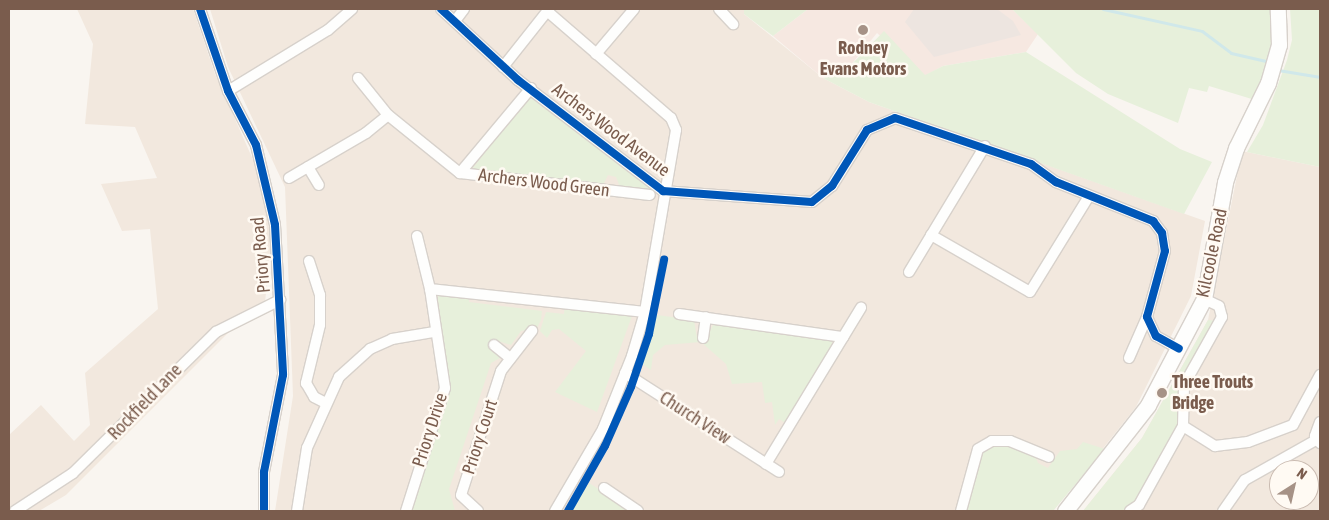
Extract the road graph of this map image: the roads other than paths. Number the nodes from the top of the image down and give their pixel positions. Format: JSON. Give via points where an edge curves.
{"nodes":[{"id":1,"x":200,"y":9,"type":"edge"},
{"id":2,"x":441,"y":9,"type":"edge"},
{"id":3,"x":464,"y":9,"type":"edge"},
{"id":4,"x":634,"y":9,"type":"edge"},
{"id":5,"x":718,"y":9,"type":"edge"},
{"id":6,"x":1278,"y":9,"type":"edge"},
{"id":7,"x":348,"y":10,"type":"edge"},
{"id":8,"x":548,"y":10,"type":"edge"},
{"id":9,"x":455,"y":21,"type":"junction"},
{"id":10,"x":733,"y":24,"type":"dead end"},
{"id":11,"x":596,"y":54,"type":"junction"},
{"id":12,"x":503,"y":67,"type":"junction"},
{"id":13,"x":358,"y":78,"type":"dead end"},
{"id":14,"x":531,"y":88,"type":"junction"},
{"id":15,"x":228,"y":91,"type":"junction"},
{"id":16,"x":388,"y":115,"type":"junction"},
{"id":17,"x":985,"y":146,"type":"junction"},
{"id":18,"x":308,"y":167,"type":"junction"},
{"id":19,"x":460,"y":173,"type":"junction"},
{"id":20,"x":289,"y":178,"type":"dead end"},
{"id":21,"x":319,"y":185,"type":"dead end"},
{"id":22,"x":663,"y":191,"type":"junction"},
{"id":23,"x":650,"y":195,"type":"dead end"},
{"id":24,"x":1089,"y":196,"type":"junction"},
{"id":25,"x":931,"y":235,"type":"junction"},
{"id":26,"x":417,"y":236,"type":"dead end"},
{"id":27,"x":309,"y":261,"type":"dead end"},
{"id":28,"x":909,"y":272,"type":"dead end"},
{"id":29,"x":430,"y":289,"type":"junction"},
{"id":30,"x":1204,"y":299,"type":"junction"},
{"id":31,"x":280,"y":300,"type":"junction"},
{"id":32,"x":861,"y":308,"type":"dead end"},
{"id":33,"x":645,"y":312,"type":"junction"},
{"id":34,"x":679,"y":314,"type":"dead end"},
{"id":35,"x":1147,"y":317,"type":"junction"},
{"id":36,"x":706,"y":318,"type":"junction"},
{"id":37,"x":532,"y":331,"type":"dead end"},
{"id":38,"x":434,"y":332,"type":"junction"},
{"id":39,"x":843,"y":337,"type":"junction"},
{"id":40,"x":703,"y":338,"type":"dead end"},
{"id":41,"x":494,"y":345,"type":"dead end"},
{"id":42,"x":1180,"y":349,"type":"junction"},
{"id":43,"x":510,"y":358,"type":"junction"},
{"id":44,"x":1129,"y":358,"type":"dead end"},
{"id":45,"x":625,"y":373,"type":"junction"},
{"id":46,"x":1320,"y":375,"type":"edge"},
{"id":47,"x":324,"y":402,"type":"junction"},
{"id":48,"x":1320,"y":422,"type":"edge"},
{"id":49,"x":1184,"y":426,"type":"junction"},
{"id":50,"x":1318,"y":442,"type":"edge"},
{"id":51,"x":1049,"y":457,"type":"dead end"},
{"id":52,"x":766,"y":464,"type":"junction"},
{"id":53,"x":779,"y":472,"type":"dead end"},
{"id":54,"x":604,"y":488,"type":"dead end"},
{"id":55,"x":15,"y":511,"type":"edge"},
{"id":56,"x":264,"y":511,"type":"edge"},
{"id":57,"x":297,"y":511,"type":"edge"},
{"id":58,"x":406,"y":511,"type":"edge"},
{"id":59,"x":478,"y":511,"type":"edge"},
{"id":60,"x":556,"y":511,"type":"edge"},
{"id":61,"x":638,"y":511,"type":"edge"},
{"id":62,"x":960,"y":511,"type":"edge"},
{"id":63,"x":1064,"y":511,"type":"edge"},
{"id":64,"x":1130,"y":511,"type":"edge"},
{"id":65,"x":1223,"y":511,"type":"edge"}],
"edges":[{"from":1,"to":15,"type":"street","name":"Priory Road"},
{"from":2,"to":9,"type":"street","name":"Archers Wood Avenue"},
{"from":3,"to":9,"type":"street"},
{"from":4,"to":11,"type":"street"},
{"from":5,"to":10,"type":"street"},
{"from":6,"to":30,"type":"main road","name":"Kilcoole Road","via":[[1279,45],[1268,83],[1236,148],[1225,182]]},
{"from":7,"to":15,"type":"street","via":[[341,21]]},
{"from":8,"to":11,"type":"street"},
{"from":8,"to":12,"type":"street"},
{"from":9,"to":12,"type":"street","name":"Archers Wood Avenue"},
{"from":11,"to":22,"type":"street","via":[[676,124]]},
{"from":12,"to":14,"type":"street","name":"Archers Wood Avenue"},
{"from":13,"to":16,"type":"street"},
{"from":14,"to":19,"type":"street","name":"Archers Wood Green"},
{"from":14,"to":22,"type":"street","name":"Archers Wood Avenue"},
{"from":15,"to":31,"type":"street","name":"Priory Road","via":[[264,169],[275,225]]},
{"from":16,"to":18,"type":"street","via":[[366,133]]},
{"from":16,"to":19,"type":"street"},
{"from":17,"to":22,"type":"street","name":"Archers Wood Avenue","via":[[895,118],[868,130],[832,186],[812,202]]},
{"from":17,"to":24,"type":"street","name":"Archers Wood Avenue","via":[[1031,164],[1056,182]]},
{"from":17,"to":25,"type":"street"},
{"from":18,"to":20,"type":"street"},
{"from":18,"to":21,"type":"street"},
{"from":19,"to":23,"type":"street","name":"Archers Wood Green"},
{"from":22,"to":33,"type":"street"},
{"from":24,"to":25,"type":"street","via":[[1030,292]]},
{"from":24,"to":35,"type":"street","name":"Archers Wood Avenue","via":[[1136,212],[1153,221],[1162,233],[1165,251]]},
{"from":25,"to":28,"type":"street"},
{"from":26,"to":29,"type":"street","name":"Priory Drive"},
{"from":27,"to":47,"type":"street","via":[[320,295],[320,326],[306,383],[314,397]]},
{"from":29,"to":33,"type":"street"},
{"from":29,"to":38,"type":"street","name":"Priory Drive"},
{"from":30,"to":42,"type":"main road","name":"Kilcoole Road"},
{"from":30,"to":49,"type":"street","via":[[1219,306],[1222,318],[1184,385]]},
{"from":31,"to":55,"type":"street","name":"Rockfield Lane","via":[[216,332],[73,473]]},
{"from":31,"to":56,"type":"street","name":"Priory Road","via":[[282,393],[264,472]]},
{"from":32,"to":39,"type":"street"},
{"from":33,"to":45,"type":"street"},
{"from":34,"to":36,"type":"street"},
{"from":35,"to":42,"type":"street","via":[[1156,336]]},
{"from":35,"to":44,"type":"street","name":"Archers Wood Avenue"},
{"from":36,"to":39,"type":"street"},
{"from":36,"to":40,"type":"street"},
{"from":37,"to":43,"type":"street","name":"Priory Court"},
{"from":38,"to":47,"type":"street","via":[[392,340],[370,349],[339,377]]},
{"from":38,"to":58,"type":"street","name":"Priory Drive","via":[[442,346],[445,388]]},
{"from":39,"to":52,"type":"street"},
{"from":41,"to":43,"type":"street"},
{"from":42,"to":63,"type":"main road","name":"Kilcoole Road","via":[[1119,446]]},
{"from":43,"to":59,"type":"street","name":"Priory Court","via":[[501,371],[461,495]]},
{"from":45,"to":52,"type":"street","name":"Church View"},
{"from":45,"to":60,"type":"street","via":[[603,429]]},
{"from":46,"to":49,"type":"street","via":[[1293,425],[1248,442],[1215,446]]},
{"from":47,"to":57,"type":"street","via":[[307,448]]},
{"from":48,"to":50,"type":"street"},
{"from":49,"to":64,"type":"street","via":[[1139,505]]},
{"from":50,"to":65,"type":"street","via":[[1245,480]]},
{"from":51,"to":62,"type":"street","via":[[1010,440],[992,441],[978,450]]},
{"from":52,"to":53,"type":"street","name":"Church View"},
{"from":54,"to":61,"type":"street"}]}
